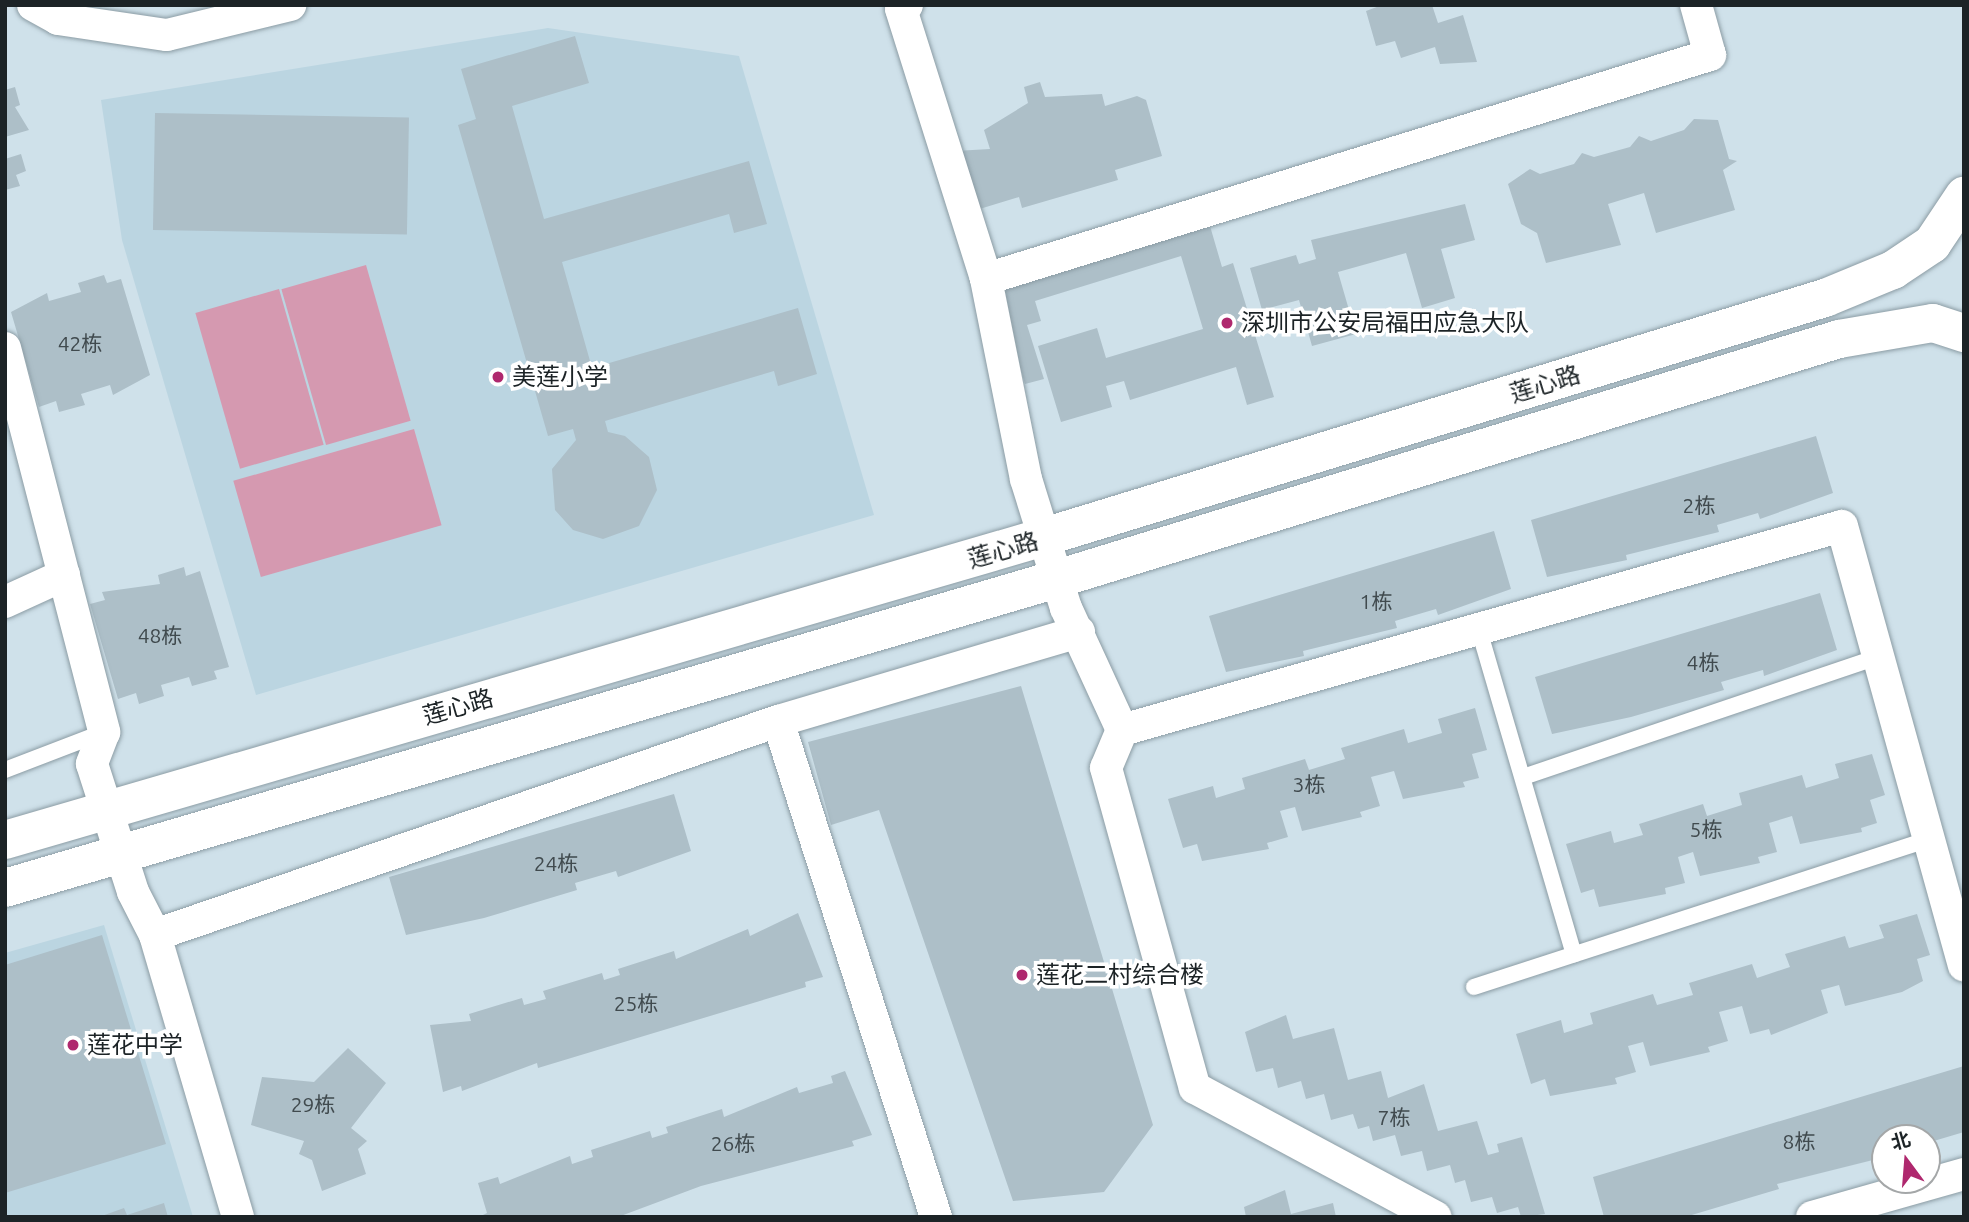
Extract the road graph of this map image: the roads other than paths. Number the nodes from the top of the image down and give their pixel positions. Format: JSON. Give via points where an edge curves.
{"nodes":[{"id":1,"x":33,"y":5,"type":"edge"},
{"id":2,"x":290,"y":5,"type":"edge"},
{"id":3,"x":908,"y":5,"type":"edge"},
{"id":4,"x":1696,"y":5,"type":"edge"},
{"id":5,"x":1964,"y":196,"type":"edge"},
{"id":6,"x":986,"y":279,"type":"junction"},
{"id":7,"x":1964,"y":333,"type":"edge"},
{"id":8,"x":5,"y":348,"type":"edge"},
{"id":9,"x":1044,"y":537,"type":"junction"},
{"id":10,"x":64,"y":575,"type":"junction"},
{"id":11,"x":1057,"y":579,"type":"junction"},
{"id":12,"x":5,"y":602,"type":"edge"},
{"id":13,"x":1479,"y":630,"type":"junction"},
{"id":14,"x":1079,"y":632,"type":"junction"},
{"id":15,"x":1878,"y":657,"type":"junction"},
{"id":16,"x":778,"y":721,"type":"junction"},
{"id":17,"x":1122,"y":730,"type":"junction"},
{"id":18,"x":104,"y":732,"type":"junction"},
{"id":19,"x":5,"y":770,"type":"edge"},
{"id":20,"x":1523,"y":777,"type":"junction"},
{"id":21,"x":106,"y":809,"type":"junction"},
{"id":22,"x":1929,"y":839,"type":"junction"},
{"id":23,"x":5,"y":840,"type":"edge"},
{"id":24,"x":120,"y":853,"type":"junction"},
{"id":25,"x":5,"y":888,"type":"edge"},
{"id":26,"x":155,"y":935,"type":"junction"},
{"id":27,"x":1574,"y":954,"type":"junction"},
{"id":28,"x":1964,"y":965,"type":"edge"},
{"id":29,"x":1474,"y":987,"type":"dead end"},
{"id":30,"x":1964,"y":1174,"type":"edge"},
{"id":31,"x":238,"y":1217,"type":"edge"},
{"id":32,"x":936,"y":1217,"type":"edge"},
{"id":33,"x":1436,"y":1217,"type":"edge"},
{"id":34,"x":1812,"y":1217,"type":"edge"}],
"edges":[{"from":1,"to":2,"type":"street","via":[[58,19],[167,35]]},
{"from":3,"to":6,"type":"street","via":[[901,9]]},
{"from":4,"to":6,"type":"street","via":[[1710,55]]},
{"from":5,"to":9,"type":"main road","name":"莲心路","via":[[1932,244],[1857,286]]},
{"from":6,"to":9,"type":"street"},
{"from":7,"to":11,"type":"main road","name":"莲心路","via":[[1933,323],[1839,339]]},
{"from":8,"to":10,"type":"street"},
{"from":9,"to":11,"type":"street"},
{"from":9,"to":21,"type":"main road","name":"莲心路"},
{"from":10,"to":12,"type":"street"},
{"from":10,"to":18,"type":"street"},
{"from":11,"to":14,"type":"street"},
{"from":11,"to":24,"type":"main road","name":"莲心路"},
{"from":13,"to":15,"type":"street","via":[[1842,526]]},
{"from":13,"to":17,"type":"street"},
{"from":13,"to":20,"type":"lane"},
{"from":14,"to":16,"type":"street"},
{"from":14,"to":17,"type":"street"},
{"from":15,"to":20,"type":"lane"},
{"from":15,"to":22,"type":"street"},
{"from":16,"to":26,"type":"street"},
{"from":16,"to":32,"type":"street"},
{"from":17,"to":33,"type":"street","via":[[1106,768],[1195,1088]]},
{"from":18,"to":19,"type":"lane"},
{"from":18,"to":21,"type":"street","via":[[92,764]]},
{"from":20,"to":27,"type":"lane"},
{"from":21,"to":23,"type":"main road","name":"莲心路"},
{"from":21,"to":24,"type":"street"},
{"from":22,"to":27,"type":"lane"},
{"from":22,"to":28,"type":"street"},
{"from":24,"to":25,"type":"main road","name":"莲心路"},
{"from":24,"to":26,"type":"street"},
{"from":26,"to":31,"type":"street"},
{"from":27,"to":29,"type":"lane"},
{"from":30,"to":34,"type":"street"}]}
